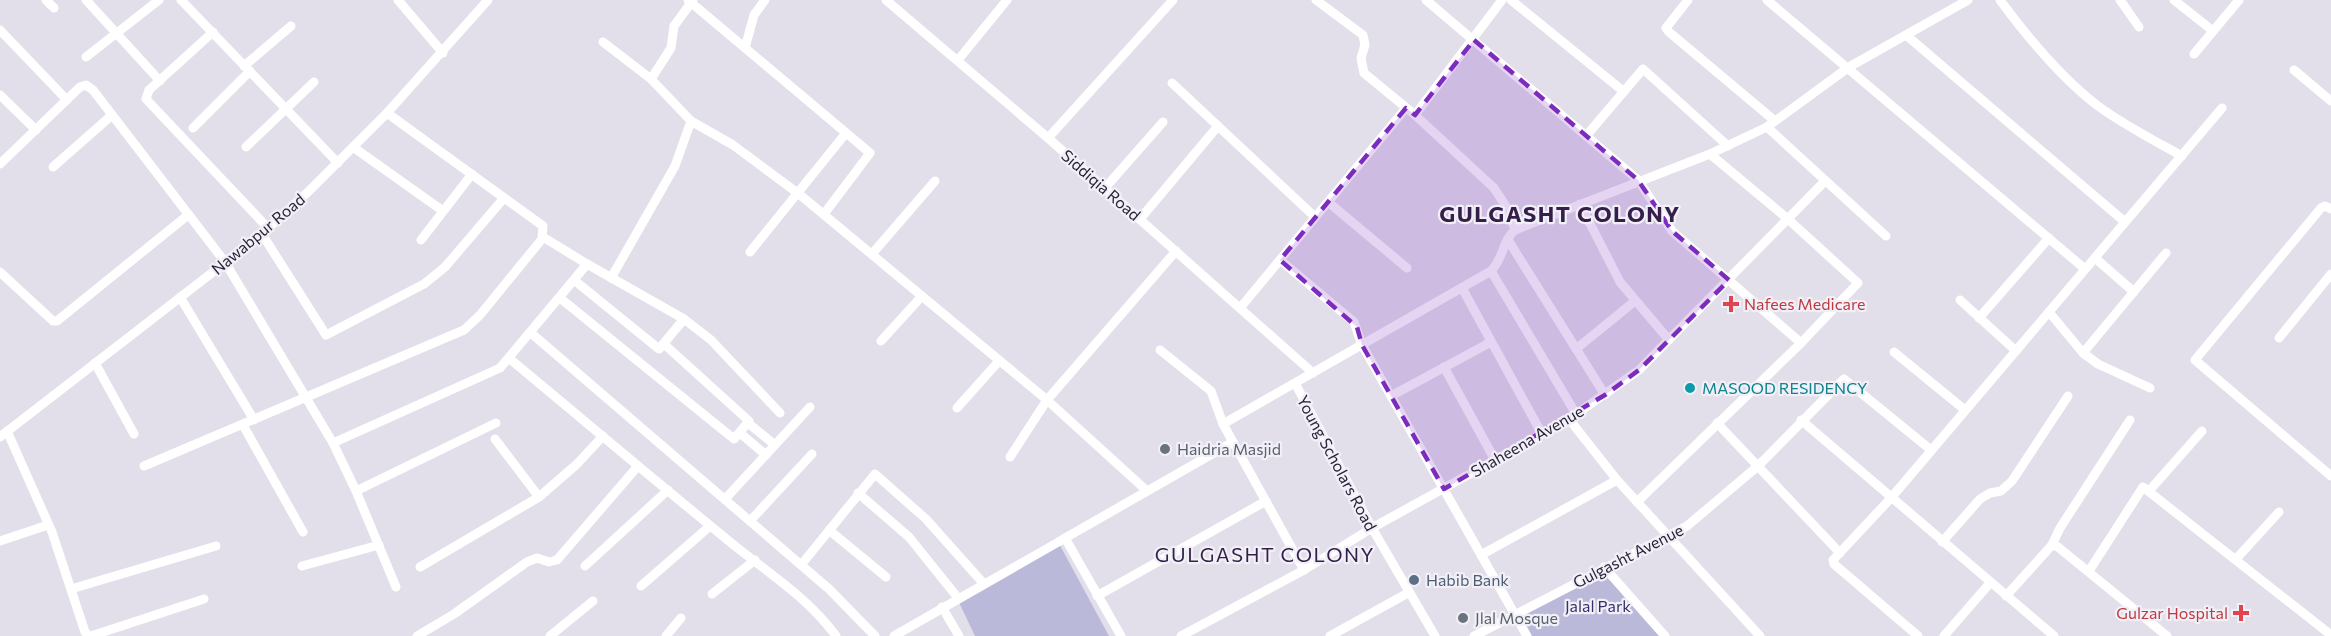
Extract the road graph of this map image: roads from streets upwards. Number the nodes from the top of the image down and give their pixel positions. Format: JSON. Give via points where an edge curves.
{"nodes":[{"id":1,"x":46,"y":0,"type":"edge"},
{"id":2,"x":86,"y":0,"type":"edge"},
{"id":3,"x":159,"y":0,"type":"edge"},
{"id":4,"x":182,"y":0,"type":"edge"},
{"id":5,"x":398,"y":0,"type":"edge"},
{"id":6,"x":488,"y":0,"type":"edge"},
{"id":7,"x":765,"y":0,"type":"edge"},
{"id":8,"x":1007,"y":0,"type":"edge"},
{"id":9,"x":1173,"y":0,"type":"edge"},
{"id":10,"x":1316,"y":0,"type":"edge"},
{"id":11,"x":1426,"y":0,"type":"edge"},
{"id":12,"x":1502,"y":0,"type":"edge"},
{"id":13,"x":1511,"y":0,"type":"edge"},
{"id":14,"x":1688,"y":0,"type":"edge"},
{"id":15,"x":1767,"y":0,"type":"edge"},
{"id":16,"x":2000,"y":0,"type":"edge"},
{"id":17,"x":2120,"y":0,"type":"edge"},
{"id":18,"x":2174,"y":0,"type":"edge"},
{"id":19,"x":2239,"y":0,"type":"edge"},
{"id":20,"x":691,"y":1,"type":"edge"},
{"id":21,"x":889,"y":1,"type":"edge"},
{"id":22,"x":1962,"y":1,"type":"edge"},
{"id":23,"x":54,"y":8,"type":"dead end"},
{"id":24,"x":291,"y":26,"type":"dead end"},
{"id":25,"x":2139,"y":27,"type":"dead end"},
{"id":26,"x":0,"y":30,"type":"edge"},
{"id":27,"x":2213,"y":31,"type":"junction"},
{"id":28,"x":213,"y":32,"type":"junction"},
{"id":29,"x":116,"y":34,"type":"junction"},
{"id":30,"x":1906,"y":35,"type":"junction"},
{"id":31,"x":1474,"y":40,"type":"junction"},
{"id":32,"x":603,"y":42,"type":"dead end"},
{"id":33,"x":745,"y":48,"type":"junction"},
{"id":34,"x":443,"y":52,"type":"junction"},
{"id":35,"x":2194,"y":54,"type":"dead end"},
{"id":36,"x":86,"y":57,"type":"dead end"},
{"id":37,"x":958,"y":60,"type":"junction"},
{"id":38,"x":1850,"y":67,"type":"junction"},
{"id":39,"x":247,"y":69,"type":"junction"},
{"id":40,"x":2294,"y":70,"type":"dead end"},
{"id":41,"x":651,"y":79,"type":"junction"},
{"id":42,"x":160,"y":81,"type":"junction"},
{"id":43,"x":314,"y":82,"type":"dead end"},
{"id":44,"x":1172,"y":82,"type":"dead end"},
{"id":45,"x":1623,"y":91,"type":"junction"},
{"id":46,"x":0,"y":95,"type":"edge"},
{"id":47,"x":67,"y":100,"type":"junction"},
{"id":48,"x":2331,"y":101,"type":"edge"},
{"id":49,"x":1406,"y":108,"type":"junction"},
{"id":50,"x":2222,"y":108,"type":"dead end"},
{"id":51,"x":286,"y":109,"type":"junction"},
{"id":52,"x":387,"y":113,"type":"junction"},
{"id":53,"x":112,"y":115,"type":"junction"},
{"id":54,"x":1415,"y":115,"type":"junction"},
{"id":55,"x":691,"y":121,"type":"junction"},
{"id":56,"x":1775,"y":121,"type":"junction"},
{"id":57,"x":1163,"y":122,"type":"dead end"},
{"id":58,"x":1218,"y":126,"type":"junction"},
{"id":59,"x":1767,"y":127,"type":"junction"},
{"id":60,"x":193,"y":128,"type":"dead end"},
{"id":61,"x":36,"y":130,"type":"junction"},
{"id":62,"x":846,"y":133,"type":"junction"},
{"id":63,"x":1586,"y":136,"type":"junction"},
{"id":64,"x":1048,"y":138,"type":"junction"},
{"id":65,"x":1728,"y":146,"type":"junction"},
{"id":66,"x":246,"y":147,"type":"dead end"},
{"id":67,"x":353,"y":147,"type":"junction"},
{"id":68,"x":1710,"y":154,"type":"junction"},
{"id":69,"x":2182,"y":156,"type":"junction"},
{"id":70,"x":338,"y":163,"type":"junction"},
{"id":71,"x":0,"y":164,"type":"edge"},
{"id":72,"x":53,"y":167,"type":"dead end"},
{"id":73,"x":472,"y":174,"type":"junction"},
{"id":74,"x":1638,"y":180,"type":"junction"},
{"id":75,"x":935,"y":181,"type":"dead end"},
{"id":76,"x":1825,"y":181,"type":"junction"},
{"id":77,"x":1105,"y":188,"type":"junction"},
{"id":78,"x":799,"y":194,"type":"junction"},
{"id":79,"x":504,"y":198,"type":"junction"},
{"id":80,"x":1328,"y":202,"type":"junction"},
{"id":81,"x":1580,"y":204,"type":"junction"},
{"id":82,"x":2331,"y":209,"type":"edge"},
{"id":83,"x":443,"y":211,"type":"junction"},
{"id":84,"x":824,"y":214,"type":"junction"},
{"id":85,"x":188,"y":215,"type":"junction"},
{"id":86,"x":1316,"y":217,"type":"junction"},
{"id":87,"x":1140,"y":219,"type":"junction"},
{"id":88,"x":1789,"y":219,"type":"junction"},
{"id":89,"x":2125,"y":222,"type":"junction"},
{"id":90,"x":1515,"y":230,"type":"junction"},
{"id":91,"x":264,"y":231,"type":"junction"},
{"id":92,"x":1886,"y":236,"type":"dead end"},
{"id":93,"x":543,"y":237,"type":"junction"},
{"id":94,"x":2049,"y":238,"type":"junction"},
{"id":95,"x":421,"y":240,"type":"dead end"},
{"id":96,"x":1508,"y":240,"type":"junction"},
{"id":97,"x":1176,"y":251,"type":"junction"},
{"id":98,"x":750,"y":252,"type":"dead end"},
{"id":99,"x":2166,"y":253,"type":"dead end"},
{"id":100,"x":872,"y":254,"type":"junction"},
{"id":101,"x":2095,"y":258,"type":"junction"},
{"id":102,"x":1280,"y":260,"type":"junction"},
{"id":103,"x":225,"y":262,"type":"junction"},
{"id":104,"x":587,"y":264,"type":"junction"},
{"id":105,"x":1407,"y":268,"type":"dead end"},
{"id":106,"x":2085,"y":269,"type":"junction"},
{"id":107,"x":1491,"y":271,"type":"junction"},
{"id":108,"x":2331,"y":274,"type":"edge"},
{"id":109,"x":4,"y":275,"type":"edge"},
{"id":110,"x":611,"y":278,"type":"junction"},
{"id":111,"x":574,"y":280,"type":"junction"},
{"id":112,"x":1729,"y":280,"type":"junction"},
{"id":113,"x":0,"y":287,"type":"edge"},
{"id":114,"x":1462,"y":288,"type":"junction"},
{"id":115,"x":2134,"y":292,"type":"junction"},
{"id":116,"x":922,"y":296,"type":"junction"},
{"id":117,"x":180,"y":297,"type":"junction"},
{"id":118,"x":560,"y":298,"type":"junction"},
{"id":119,"x":1960,"y":300,"type":"dead end"},
{"id":120,"x":1635,"y":301,"type":"junction"},
{"id":121,"x":1240,"y":308,"type":"junction"},
{"id":122,"x":2049,"y":312,"type":"junction"},
{"id":123,"x":1979,"y":318,"type":"junction"},
{"id":124,"x":684,"y":319,"type":"junction"},
{"id":125,"x":531,"y":333,"type":"junction"},
{"id":126,"x":2279,"y":338,"type":"dead end"},
{"id":127,"x":881,"y":340,"type":"dead end"},
{"id":128,"x":1669,"y":340,"type":"junction"},
{"id":129,"x":1491,"y":342,"type":"junction"},
{"id":130,"x":1801,"y":343,"type":"junction"},
{"id":131,"x":664,"y":344,"type":"junction"},
{"id":132,"x":1362,"y":345,"type":"junction"},
{"id":133,"x":1576,"y":349,"type":"junction"},
{"id":134,"x":1160,"y":350,"type":"dead end"},
{"id":135,"x":2016,"y":351,"type":"junction"},
{"id":136,"x":1894,"y":352,"type":"dead end"},
{"id":137,"x":2083,"y":353,"type":"junction"},
{"id":138,"x":510,"y":359,"type":"junction"},
{"id":139,"x":999,"y":361,"type":"junction"},
{"id":140,"x":95,"y":363,"type":"junction"},
{"id":141,"x":1444,"y":367,"type":"junction"},
{"id":142,"x":1313,"y":373,"type":"junction"},
{"id":143,"x":1295,"y":383,"type":"junction"},
{"id":144,"x":2150,"y":388,"type":"dead end"},
{"id":145,"x":1605,"y":395,"type":"junction"},
{"id":146,"x":1391,"y":396,"type":"junction"},
{"id":147,"x":2068,"y":396,"type":"dead end"},
{"id":148,"x":307,"y":399,"type":"junction"},
{"id":149,"x":1047,"y":400,"type":"junction"},
{"id":150,"x":810,"y":407,"type":"dead end"},
{"id":151,"x":957,"y":408,"type":"dead end"},
{"id":152,"x":1965,"y":411,"type":"junction"},
{"id":153,"x":780,"y":413,"type":"dead end"},
{"id":154,"x":1572,"y":416,"type":"junction"},
{"id":155,"x":255,"y":420,"type":"junction"},
{"id":156,"x":1802,"y":420,"type":"junction"},
{"id":157,"x":2130,"y":420,"type":"dead end"},
{"id":158,"x":496,"y":423,"type":"dead end"},
{"id":159,"x":748,"y":423,"type":"junction"},
{"id":160,"x":1717,"y":423,"type":"junction"},
{"id":161,"x":1223,"y":424,"type":"junction"},
{"id":162,"x":243,"y":425,"type":"junction"},
{"id":163,"x":2202,"y":431,"type":"dead end"},
{"id":164,"x":740,"y":432,"type":"junction"},
{"id":165,"x":3,"y":434,"type":"edge"},
{"id":166,"x":134,"y":434,"type":"dead end"},
{"id":167,"x":1542,"y":434,"type":"junction"},
{"id":168,"x":603,"y":436,"type":"junction"},
{"id":169,"x":495,"y":439,"type":"dead end"},
{"id":170,"x":1233,"y":442,"type":"junction"},
{"id":171,"x":333,"y":443,"type":"junction"},
{"id":172,"x":775,"y":445,"type":"junction"},
{"id":173,"x":1931,"y":450,"type":"junction"},
{"id":174,"x":812,"y":454,"type":"dead end"},
{"id":175,"x":766,"y":455,"type":"junction"},
{"id":176,"x":1010,"y":457,"type":"dead end"},
{"id":177,"x":1495,"y":460,"type":"junction"},
{"id":178,"x":144,"y":466,"type":"dead end"},
{"id":179,"x":638,"y":466,"type":"junction"},
{"id":180,"x":1758,"y":466,"type":"junction"},
{"id":181,"x":2331,"y":477,"type":"edge"},
{"id":182,"x":1617,"y":480,"type":"junction"},
{"id":183,"x":1444,"y":489,"type":"junction"},
{"id":184,"x":357,"y":490,"type":"junction"},
{"id":185,"x":668,"y":490,"type":"junction"},
{"id":186,"x":1146,"y":490,"type":"junction"},
{"id":187,"x":2149,"y":491,"type":"junction"},
{"id":188,"x":858,"y":493,"type":"junction"},
{"id":189,"x":539,"y":497,"type":"junction"},
{"id":190,"x":1891,"y":498,"type":"junction"},
{"id":191,"x":725,"y":500,"type":"junction"},
{"id":192,"x":1266,"y":501,"type":"junction"},
{"id":193,"x":1638,"y":502,"type":"junction"},
{"id":194,"x":2279,"y":512,"type":"dead end"},
{"id":195,"x":750,"y":521,"type":"junction"},
{"id":196,"x":48,"y":525,"type":"junction"},
{"id":197,"x":710,"y":526,"type":"junction"},
{"id":198,"x":1372,"y":528,"type":"junction"},
{"id":199,"x":829,"y":530,"type":"junction"},
{"id":200,"x":303,"y":532,"type":"dead end"},
{"id":201,"x":1667,"y":536,"type":"junction"},
{"id":202,"x":1065,"y":538,"type":"junction"},
{"id":203,"x":0,"y":541,"type":"edge"},
{"id":204,"x":1942,"y":542,"type":"junction"},
{"id":205,"x":379,"y":545,"type":"junction"},
{"id":206,"x":2052,"y":545,"type":"junction"},
{"id":207,"x":216,"y":546,"type":"dead end"},
{"id":208,"x":1840,"y":553,"type":"junction"},
{"id":209,"x":1481,"y":555,"type":"junction"},
{"id":210,"x":2236,"y":559,"type":"junction"},
{"id":211,"x":755,"y":560,"type":"junction"},
{"id":212,"x":801,"y":565,"type":"junction"},
{"id":213,"x":302,"y":566,"type":"dead end"},
{"id":214,"x":585,"y":566,"type":"dead end"},
{"id":215,"x":420,"y":567,"type":"dead end"},
{"id":216,"x":1604,"y":567,"type":"junction"},
{"id":217,"x":1304,"y":570,"type":"junction"},
{"id":218,"x":2089,"y":571,"type":"junction"},
{"id":219,"x":886,"y":578,"type":"dead end"},
{"id":220,"x":1990,"y":583,"type":"junction"},
{"id":221,"x":984,"y":584,"type":"junction"},
{"id":222,"x":641,"y":586,"type":"dead end"},
{"id":223,"x":396,"y":587,"type":"dead end"},
{"id":224,"x":71,"y":589,"type":"junction"},
{"id":225,"x":1408,"y":593,"type":"junction"},
{"id":226,"x":712,"y":594,"type":"dead end"},
{"id":227,"x":1098,"y":596,"type":"junction"},
{"id":228,"x":2006,"y":596,"type":"junction"},
{"id":229,"x":958,"y":598,"type":"junction"},
{"id":230,"x":204,"y":599,"type":"dead end"},
{"id":231,"x":593,"y":601,"type":"dead end"},
{"id":232,"x":942,"y":608,"type":"junction"},
{"id":233,"x":1515,"y":614,"type":"junction"},
{"id":234,"x":681,"y":618,"type":"dead end"},
{"id":235,"x":2043,"y":628,"type":"junction"},
{"id":236,"x":2331,"y":635,"type":"edge"},
{"id":237,"x":91,"y":636,"type":"edge"},
{"id":238,"x":417,"y":636,"type":"edge"},
{"id":239,"x":550,"y":636,"type":"edge"},
{"id":240,"x":666,"y":636,"type":"edge"},
{"id":241,"x":836,"y":636,"type":"edge"},
{"id":242,"x":875,"y":636,"type":"edge"},
{"id":243,"x":894,"y":636,"type":"edge"},
{"id":244,"x":959,"y":636,"type":"edge"},
{"id":245,"x":1121,"y":636,"type":"edge"},
{"id":246,"x":1181,"y":636,"type":"edge"},
{"id":247,"x":1330,"y":636,"type":"edge"},
{"id":248,"x":1435,"y":636,"type":"edge"},
{"id":249,"x":1474,"y":636,"type":"edge"},
{"id":250,"x":1527,"y":636,"type":"edge"},
{"id":251,"x":1665,"y":636,"type":"edge"},
{"id":252,"x":1760,"y":636,"type":"edge"},
{"id":253,"x":1918,"y":636,"type":"edge"},
{"id":254,"x":1944,"y":636,"type":"edge"},
{"id":255,"x":2036,"y":636,"type":"edge"},
{"id":256,"x":2054,"y":636,"type":"edge"},
{"id":257,"x":2167,"y":636,"type":"edge"}],
"edges":[{"from":1,"to":23,"type":"street"},
{"from":2,"to":29,"type":"street"},
{"from":3,"to":29,"type":"street"},
{"from":4,"to":28,"type":"street"},
{"from":5,"to":34,"type":"street"},
{"from":6,"to":34,"type":"street","name":"Nawabpur Road"},
{"from":7,"to":33,"type":"street","via":[[754,15]]},
{"from":8,"to":37,"type":"street"},
{"from":9,"to":64,"type":"street"},
{"from":10,"to":49,"type":"street","via":[[1363,35],[1364,73]]},
{"from":11,"to":31,"type":"street"},
{"from":12,"to":31,"type":"street"},
{"from":13,"to":45,"type":"street"},
{"from":14,"to":56,"type":"street","via":[[1666,28]]},
{"from":15,"to":38,"type":"street"},
{"from":16,"to":69,"type":"street","via":[[2074,86],[2125,124]]},
{"from":17,"to":25,"type":"street"},
{"from":18,"to":27,"type":"street"},
{"from":19,"to":27,"type":"street"},
{"from":20,"to":33,"type":"street"},
{"from":20,"to":41,"type":"street","via":[[674,26],[671,48]]},
{"from":21,"to":37,"type":"street","name":"Siddiqia Road"},
{"from":22,"to":30,"type":"street"},
{"from":24,"to":39,"type":"street"},
{"from":26,"to":47,"type":"street"},
{"from":27,"to":35,"type":"street"},
{"from":28,"to":39,"type":"street"},
{"from":28,"to":42,"type":"street"},
{"from":29,"to":36,"type":"street"},
{"from":29,"to":42,"type":"street"},
{"from":30,"to":38,"type":"street"},
{"from":30,"to":89,"type":"street"},
{"from":31,"to":54,"type":"street"},
{"from":31,"to":63,"type":"street"},
{"from":32,"to":41,"type":"street"},
{"from":33,"to":62,"type":"street"},
{"from":34,"to":52,"type":"street","name":"Nawabpur Road"},
{"from":37,"to":64,"type":"street","name":"Siddiqia Road"},
{"from":38,"to":56,"type":"street"},
{"from":38,"to":94,"type":"street"},
{"from":39,"to":51,"type":"street"},
{"from":39,"to":60,"type":"street"},
{"from":40,"to":48,"type":"street"},
{"from":41,"to":55,"type":"street"},
{"from":42,"to":91,"type":"street","via":[[146,94],[146,99]]},
{"from":43,"to":51,"type":"street"},
{"from":44,"to":58,"type":"street"},
{"from":45,"to":63,"type":"street"},
{"from":45,"to":65,"type":"street","via":[[1643,69]]},
{"from":46,"to":61,"type":"street"},
{"from":47,"to":53,"type":"street","via":[[86,85]]},
{"from":47,"to":61,"type":"street"},
{"from":49,"to":54,"type":"street"},
{"from":49,"to":80,"type":"street"},
{"from":50,"to":69,"type":"street"},
{"from":51,"to":66,"type":"street"},
{"from":51,"to":70,"type":"street"},
{"from":52,"to":67,"type":"street","name":"Nawabpur Road"},
{"from":52,"to":73,"type":"street"},
{"from":53,"to":72,"type":"street"},
{"from":53,"to":85,"type":"street"},
{"from":54,"to":90,"type":"street","via":[[1494,188],[1507,207]]},
{"from":55,"to":78,"type":"street","via":[[733,145]]},
{"from":55,"to":110,"type":"street","via":[[675,165]]},
{"from":56,"to":59,"type":"street"},
{"from":57,"to":77,"type":"street"},
{"from":58,"to":86,"type":"street"},
{"from":58,"to":87,"type":"street"},
{"from":59,"to":65,"type":"street"},
{"from":59,"to":76,"type":"street"},
{"from":61,"to":71,"type":"street"},
{"from":62,"to":78,"type":"street"},
{"from":62,"to":84,"type":"street","via":[[870,155]]},
{"from":63,"to":74,"type":"street"},
{"from":64,"to":77,"type":"street","name":"Siddiqia Road"},
{"from":65,"to":68,"type":"street"},
{"from":67,"to":70,"type":"street","name":"Nawabpur Road"},
{"from":67,"to":83,"type":"street"},
{"from":68,"to":74,"type":"street"},
{"from":68,"to":88,"type":"street"},
{"from":69,"to":89,"type":"street"},
{"from":70,"to":91,"type":"street","name":"Nawabpur Road"},
{"from":73,"to":79,"type":"street"},
{"from":73,"to":83,"type":"street"},
{"from":74,"to":81,"type":"street"},
{"from":74,"to":112,"type":"street","via":[[1672,231]]},
{"from":75,"to":100,"type":"street"},
{"from":76,"to":88,"type":"street","name":"Shaheena Avenue"},
{"from":76,"to":92,"type":"street"},
{"from":77,"to":87,"type":"street","name":"Siddiqia Road"},
{"from":78,"to":84,"type":"street"},
{"from":78,"to":98,"type":"street"},
{"from":79,"to":91,"type":"street","via":[[438,274],[326,335]]},
{"from":79,"to":93,"type":"street","via":[[543,226]]},
{"from":80,"to":86,"type":"street"},
{"from":80,"to":105,"type":"street"},
{"from":81,"to":90,"type":"street"},
{"from":81,"to":120,"type":"street","via":[[1620,282]]},
{"from":82,"to":181,"type":"street","via":[[2321,208],[2196,360]]},
{"from":83,"to":95,"type":"street"},
{"from":84,"to":100,"type":"street"},
{"from":85,"to":103,"type":"street"},
{"from":85,"to":109,"type":"street","via":[[57,321]]},
{"from":86,"to":102,"type":"street"},
{"from":87,"to":97,"type":"street","name":"Siddiqia Road"},
{"from":88,"to":112,"type":"street","name":"Shaheena Avenue"},
{"from":88,"to":130,"type":"street","via":[[1858,283]]},
{"from":89,"to":101,"type":"street"},
{"from":90,"to":96,"type":"street"},
{"from":91,"to":103,"type":"street","name":"Nawabpur Road"},
{"from":93,"to":104,"type":"street"},
{"from":93,"to":148,"type":"street","via":[[464,330]]},
{"from":94,"to":106,"type":"street"},
{"from":94,"to":123,"type":"street"},
{"from":96,"to":107,"type":"street"},
{"from":96,"to":133,"type":"street"},
{"from":97,"to":121,"type":"street","name":"Siddiqia Road"},
{"from":97,"to":149,"type":"street"},
{"from":99,"to":115,"type":"street"},
{"from":100,"to":116,"type":"street"},
{"from":101,"to":106,"type":"street"},
{"from":101,"to":115,"type":"street"},
{"from":102,"to":121,"type":"street"},
{"from":102,"to":132,"type":"street","via":[[1354,322]]},
{"from":103,"to":117,"type":"street","name":"Nawabpur Road"},
{"from":103,"to":148,"type":"street"},
{"from":104,"to":110,"type":"street"},
{"from":104,"to":111,"type":"street"},
{"from":106,"to":122,"type":"street"},
{"from":107,"to":114,"type":"street"},
{"from":107,"to":154,"type":"street"},
{"from":108,"to":126,"type":"street"},
{"from":109,"to":113,"type":"street"},
{"from":110,"to":124,"type":"street"},
{"from":111,"to":118,"type":"street"},
{"from":111,"to":131,"type":"street","via":[[657,349]]},
{"from":112,"to":128,"type":"street","name":"Shaheena Avenue"},
{"from":112,"to":130,"type":"street"},
{"from":114,"to":129,"type":"street"},
{"from":114,"to":132,"type":"street"},
{"from":115,"to":137,"type":"street"},
{"from":116,"to":127,"type":"street"},
{"from":116,"to":139,"type":"street"},
{"from":117,"to":140,"type":"street","name":"Nawabpur Road"},
{"from":117,"to":155,"type":"street"},
{"from":118,"to":125,"type":"street"},
{"from":118,"to":164,"type":"street","via":[[732,439]]},
{"from":119,"to":123,"type":"street"},
{"from":120,"to":128,"type":"street"},
{"from":120,"to":133,"type":"street"},
{"from":121,"to":142,"type":"street","name":"Siddiqia Road"},
{"from":122,"to":135,"type":"street"},
{"from":122,"to":137,"type":"street"},
{"from":123,"to":135,"type":"street"},
{"from":124,"to":131,"type":"street"},
{"from":124,"to":153,"type":"street","via":[[711,340]]},
{"from":125,"to":138,"type":"street"},
{"from":125,"to":191,"type":"street"},
{"from":128,"to":145,"type":"street","name":"Shaheena Avenue","via":[[1639,370]]},
{"from":129,"to":141,"type":"street"},
{"from":129,"to":167,"type":"street"},
{"from":130,"to":160,"type":"street"},
{"from":131,"to":159,"type":"street"},
{"from":132,"to":142,"type":"street"},
{"from":132,"to":146,"type":"street"},
{"from":133,"to":145,"type":"street"},
{"from":134,"to":161,"type":"street","via":[[1211,391]]},
{"from":135,"to":152,"type":"street"},
{"from":136,"to":152,"type":"street"},
{"from":137,"to":144,"type":"street"},
{"from":138,"to":168,"type":"street"},
{"from":138,"to":171,"type":"street","via":[[500,368]]},
{"from":139,"to":149,"type":"street"},
{"from":139,"to":151,"type":"street"},
{"from":140,"to":165,"type":"street","name":"Nawabpur Road"},
{"from":140,"to":166,"type":"street"},
{"from":141,"to":146,"type":"street"},
{"from":141,"to":177,"type":"street"},
{"from":142,"to":143,"type":"street"},
{"from":143,"to":161,"type":"street"},
{"from":143,"to":198,"type":"street","name":"Young Scholars Road"},
{"from":145,"to":154,"type":"street","name":"Shaheena Avenue"},
{"from":146,"to":183,"type":"street"},
{"from":147,"to":204,"type":"street","via":[[2013,481],[2001,491],[1980,499]]},
{"from":148,"to":155,"type":"street"},
{"from":148,"to":171,"type":"street"},
{"from":149,"to":176,"type":"street"},
{"from":149,"to":186,"type":"street"},
{"from":150,"to":172,"type":"street"},
{"from":152,"to":173,"type":"street"},
{"from":154,"to":167,"type":"street","name":"Shaheena Avenue"},
{"from":154,"to":182,"type":"street"},
{"from":155,"to":162,"type":"street"},
{"from":156,"to":173,"type":"street","name":"Gulgasht Avenue","via":[[1844,379]]},
{"from":156,"to":180,"type":"street","name":"Gulgasht Avenue"},
{"from":156,"to":190,"type":"street"},
{"from":157,"to":206,"type":"street"},
{"from":158,"to":184,"type":"street"},
{"from":159,"to":164,"type":"street"},
{"from":159,"to":172,"type":"street"},
{"from":160,"to":180,"type":"street"},
{"from":160,"to":193,"type":"street"},
{"from":161,"to":170,"type":"street"},
{"from":162,"to":178,"type":"street"},
{"from":162,"to":200,"type":"street"},
{"from":163,"to":187,"type":"street"},
{"from":164,"to":175,"type":"street"},
{"from":165,"to":196,"type":"street"},
{"from":167,"to":177,"type":"street","name":"Shaheena Avenue"},
{"from":168,"to":179,"type":"street"},
{"from":168,"to":189,"type":"street"},
{"from":169,"to":189,"type":"street"},
{"from":170,"to":186,"type":"street"},
{"from":170,"to":192,"type":"street"},
{"from":171,"to":184,"type":"street"},
{"from":172,"to":175,"type":"street"},
{"from":173,"to":190,"type":"street"},
{"from":174,"to":195,"type":"street"},
{"from":175,"to":191,"type":"street"},
{"from":177,"to":183,"type":"street","name":"Shaheena Avenue"},
{"from":179,"to":185,"type":"street"},
{"from":179,"to":238,"type":"street","via":[[557,560],[537,558],[528,562]]},
{"from":180,"to":201,"type":"street","name":"Gulgasht Avenue","via":[[1687,526]]},
{"from":180,"to":208,"type":"street"},
{"from":182,"to":193,"type":"street"},
{"from":182,"to":209,"type":"street"},
{"from":183,"to":198,"type":"street","name":"Shaheena Avenue"},
{"from":183,"to":209,"type":"street"},
{"from":184,"to":205,"type":"street"},
{"from":185,"to":197,"type":"street"},
{"from":185,"to":214,"type":"street"},
{"from":186,"to":202,"type":"street"},
{"from":187,"to":210,"type":"street"},
{"from":187,"to":218,"type":"street","via":[[2139,489]]},
{"from":188,"to":199,"type":"street"},
{"from":188,"to":221,"type":"street","via":[[878,475],[934,528]]},
{"from":188,"to":229,"type":"street","via":[[909,537]]},
{"from":189,"to":215,"type":"street"},
{"from":190,"to":204,"type":"street"},
{"from":190,"to":208,"type":"street"},
{"from":191,"to":195,"type":"street"},
{"from":192,"to":217,"type":"street"},
{"from":192,"to":227,"type":"street"},
{"from":193,"to":201,"type":"street"},
{"from":194,"to":210,"type":"street"},
{"from":195,"to":212,"type":"street"},
{"from":196,"to":203,"type":"street"},
{"from":196,"to":224,"type":"street"},
{"from":197,"to":211,"type":"street"},
{"from":197,"to":222,"type":"street"},
{"from":198,"to":217,"type":"street","name":"Shaheena Avenue"},
{"from":198,"to":225,"type":"street","name":"Young Scholars Road"},
{"from":199,"to":212,"type":"street"},
{"from":199,"to":219,"type":"street"},
{"from":201,"to":216,"type":"street","name":"Gulgasht Avenue"},
{"from":201,"to":252,"type":"street"},
{"from":202,"to":221,"type":"street"},
{"from":202,"to":227,"type":"street"},
{"from":204,"to":220,"type":"street"},
{"from":205,"to":213,"type":"street"},
{"from":205,"to":223,"type":"street"},
{"from":206,"to":218,"type":"street"},
{"from":206,"to":228,"type":"street"},
{"from":207,"to":224,"type":"street"},
{"from":208,"to":253,"type":"street","via":[[1834,564]]},
{"from":209,"to":233,"type":"street"},
{"from":210,"to":236,"type":"street"},
{"from":211,"to":226,"type":"street"},
{"from":211,"to":241,"type":"street","via":[[822,616]]},
{"from":212,"to":242,"type":"street"},
{"from":216,"to":233,"type":"street","name":"Gulgasht Avenue"},
{"from":216,"to":251,"type":"street"},
{"from":217,"to":246,"type":"street","name":"Shaheena Avenue"},
{"from":218,"to":257,"type":"street"},
{"from":220,"to":228,"type":"street"},
{"from":220,"to":254,"type":"street"},
{"from":221,"to":229,"type":"street"},
{"from":224,"to":237,"type":"street","via":[[85,632]]},
{"from":225,"to":247,"type":"street"},
{"from":225,"to":248,"type":"street","name":"Young Scholars Road"},
{"from":227,"to":245,"type":"street"},
{"from":228,"to":235,"type":"street"},
{"from":229,"to":232,"type":"street"},
{"from":230,"to":237,"type":"street"},
{"from":231,"to":239,"type":"street"},
{"from":232,"to":243,"type":"street"},
{"from":232,"to":244,"type":"street"},
{"from":233,"to":249,"type":"street","name":"Gulgasht Avenue"},
{"from":233,"to":250,"type":"street"},
{"from":234,"to":240,"type":"street"},
{"from":235,"to":255,"type":"street"},
{"from":235,"to":256,"type":"street"}]}
